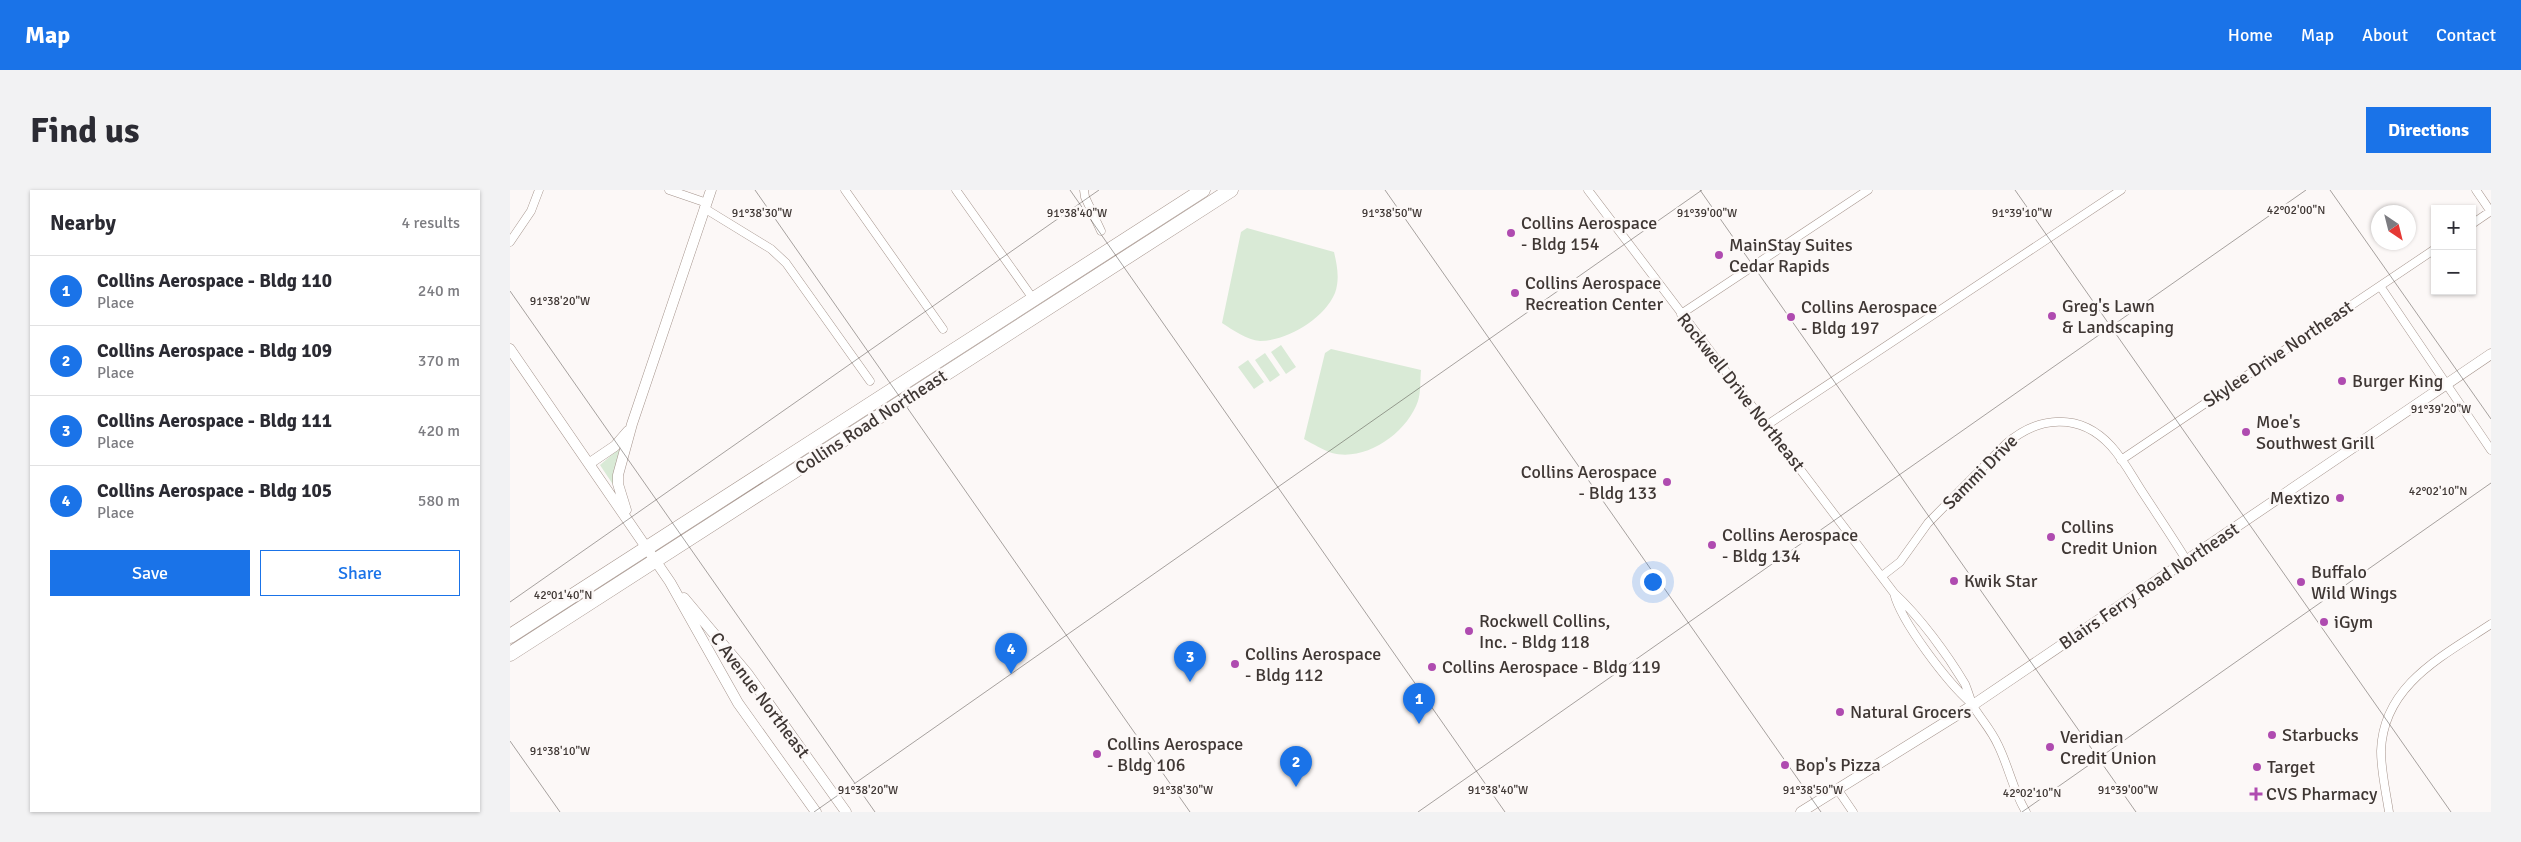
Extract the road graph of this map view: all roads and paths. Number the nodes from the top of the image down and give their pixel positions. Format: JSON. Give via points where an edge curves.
{"nodes":[{"id":1,"x":539,"y":190,"type":"edge"},
{"id":2,"x":669,"y":190,"type":"edge"},
{"id":3,"x":711,"y":190,"type":"edge"},
{"id":4,"x":845,"y":190,"type":"edge"},
{"id":5,"x":956,"y":190,"type":"edge"},
{"id":6,"x":1084,"y":190,"type":"edge"},
{"id":7,"x":1203,"y":190,"type":"edge"},
{"id":8,"x":1231,"y":190,"type":"edge"},
{"id":9,"x":1600,"y":190,"type":"edge"},
{"id":10,"x":1868,"y":190,"type":"edge"},
{"id":11,"x":2121,"y":190,"type":"edge"},
{"id":12,"x":2476,"y":190,"type":"edge"},
{"id":13,"x":1590,"y":193,"type":"edge"},
{"id":14,"x":705,"y":206,"type":"junction"},
{"id":15,"x":2491,"y":212,"type":"edge"},
{"id":16,"x":2476,"y":221,"type":"edge"},
{"id":17,"x":1101,"y":231,"type":"dead end"},
{"id":18,"x":510,"y":242,"type":"edge"},
{"id":19,"x":2434,"y":250,"type":"edge"},
{"id":20,"x":2380,"y":286,"type":"junction"},
{"id":21,"x":1034,"y":300,"type":"junction"},
{"id":22,"x":1042,"y":311,"type":"junction"},
{"id":23,"x":1681,"y":314,"type":"junction"},
{"id":24,"x":943,"y":329,"type":"dead end"},
{"id":25,"x":510,"y":350,"type":"edge"},
{"id":26,"x":2491,"y":354,"type":"edge"},
{"id":27,"x":870,"y":381,"type":"dead end"},
{"id":28,"x":2446,"y":384,"type":"junction"},
{"id":29,"x":632,"y":424,"type":"junction"},
{"id":30,"x":1767,"y":425,"type":"junction"},
{"id":31,"x":2491,"y":450,"type":"edge"},
{"id":32,"x":2121,"y":460,"type":"junction"},
{"id":33,"x":590,"y":463,"type":"junction"},
{"id":34,"x":630,"y":521,"type":"junction"},
{"id":35,"x":647,"y":547,"type":"junction"},
{"id":36,"x":656,"y":561,"type":"junction"},
{"id":37,"x":2187,"y":561,"type":"junction"},
{"id":38,"x":1882,"y":576,"type":"junction"},
{"id":39,"x":670,"y":582,"type":"junction"},
{"id":40,"x":2491,"y":624,"type":"edge"},
{"id":41,"x":510,"y":636,"type":"edge"},
{"id":42,"x":510,"y":654,"type":"edge"},
{"id":43,"x":1973,"y":704,"type":"junction"},
{"id":44,"x":1838,"y":790,"type":"junction"},
{"id":45,"x":816,"y":812,"type":"edge"},
{"id":46,"x":846,"y":812,"type":"edge"},
{"id":47,"x":1801,"y":812,"type":"edge"},
{"id":48,"x":1853,"y":812,"type":"edge"},
{"id":49,"x":2026,"y":812,"type":"edge"},
{"id":50,"x":2389,"y":812,"type":"edge"}],
"edges":[{"from":1,"to":18,"type":"street","via":[[531,211]]},
{"from":2,"to":14,"type":"street"},
{"from":3,"to":14,"type":"main road"},
{"from":4,"to":24,"type":"street"},
{"from":5,"to":21,"type":"street"},
{"from":6,"to":17,"type":"street"},
{"from":7,"to":21,"type":"highway","name":"Collins Road Northeast"},
{"from":8,"to":22,"type":"highway","name":"Collins Road Northeast"},
{"from":9,"to":13,"type":"street"},
{"from":10,"to":23,"type":"street"},
{"from":11,"to":30,"type":"street"},
{"from":12,"to":15,"type":"street"},
{"from":13,"to":23,"type":"street","name":"Rockwell Drive Northeast"},
{"from":14,"to":27,"type":"street","via":[[771,249],[786,263]]},
{"from":14,"to":29,"type":"main road"},
{"from":15,"to":16,"type":"street"},
{"from":19,"to":20,"type":"street","name":"Skylee Drive Northeast"},
{"from":20,"to":28,"type":"street"},
{"from":20,"to":32,"type":"street","name":"Skylee Drive Northeast"},
{"from":21,"to":22,"type":"street"},
{"from":21,"to":35,"type":"highway","name":"Collins Road Northeast"},
{"from":22,"to":36,"type":"highway","name":"Collins Road Northeast"},
{"from":23,"to":30,"type":"street","name":"Rockwell Drive Northeast"},
{"from":25,"to":33,"type":"main road","name":"C Avenue Northeast"},
{"from":26,"to":28,"type":"main road","name":"Blairs Ferry Road Northeast"},
{"from":28,"to":31,"type":"street"},
{"from":28,"to":37,"type":"main road","name":"Blairs Ferry Road Northeast"},
{"from":29,"to":33,"type":"main road","via":[[615,446]]},
{"from":29,"to":34,"type":"main road","via":[[618,476]]},
{"from":30,"to":38,"type":"street","name":"Rockwell Drive Northeast"},
{"from":32,"to":37,"type":"street","name":"Sammi Drive"},
{"from":32,"to":38,"type":"street","name":"Sammi Drive","via":[[2098,435],[2084,427],[2068,422],[2035,424],[2019,432],[1928,523],[1900,562]]},
{"from":33,"to":34,"type":"main road","name":"C Avenue Northeast"},
{"from":34,"to":35,"type":"main road","name":"C Avenue Northeast"},
{"from":35,"to":36,"type":"main road","name":"C Avenue Northeast"},
{"from":35,"to":41,"type":"highway","name":"Collins Road Northeast"},
{"from":36,"to":39,"type":"main road","name":"C Avenue Northeast"},
{"from":36,"to":42,"type":"highway","name":"Collins Road Northeast"},
{"from":37,"to":43,"type":"main road","name":"Blairs Ferry Road Northeast"},
{"from":38,"to":43,"type":"street","name":"Rockwell Drive Northeast","via":[[1894,593],[1903,615],[1957,690]]},
{"from":39,"to":45,"type":"main road","name":"C Avenue Northeast","via":[[734,697]]},
{"from":39,"to":46,"type":"main road","name":"C Avenue Northeast","via":[[746,673]]},
{"from":40,"to":50,"type":"street","via":[[2415,677],[2396,700],[2383,732],[2381,752]]},
{"from":43,"to":44,"type":"main road","name":"Blairs Ferry Road Northeast"},
{"from":43,"to":49,"type":"street","name":"Rockwell Drive Northeast","via":[[1997,742],[2011,783]]},
{"from":44,"to":47,"type":"main road","name":"Blairs Ferry Road Northeast"},
{"from":44,"to":48,"type":"street"}]}
